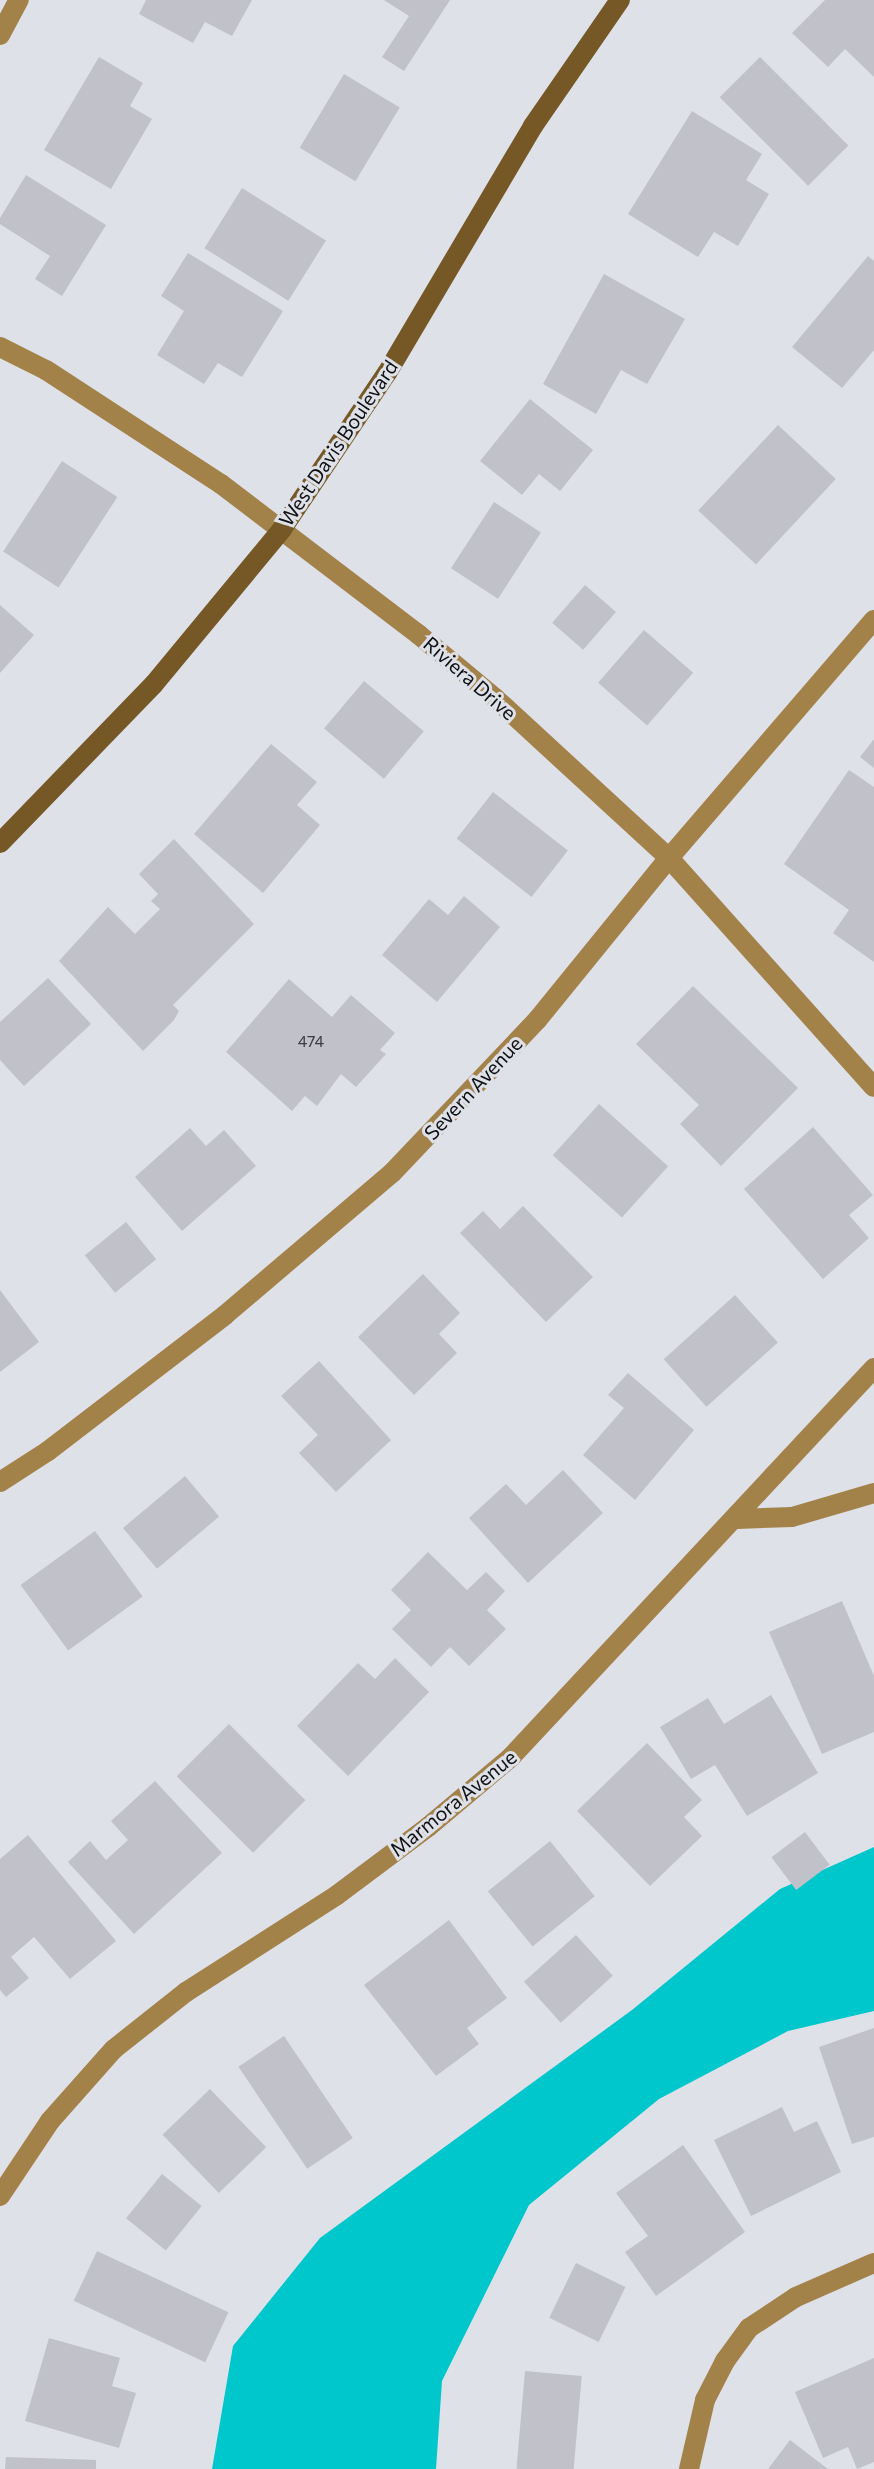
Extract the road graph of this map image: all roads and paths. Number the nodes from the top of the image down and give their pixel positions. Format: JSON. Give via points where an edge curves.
{"nodes":[{"id":1,"x":19,"y":0,"type":"edge"},
{"id":2,"x":620,"y":0,"type":"edge"},
{"id":3,"x":0,"y":35,"type":"edge"},
{"id":4,"x":0,"y":347,"type":"edge"},
{"id":5,"x":282,"y":529,"type":"junction"},
{"id":6,"x":874,"y":620,"type":"edge"},
{"id":7,"x":0,"y":843,"type":"edge"},
{"id":8,"x":669,"y":858,"type":"junction"},
{"id":9,"x":874,"y":1087,"type":"edge"},
{"id":10,"x":874,"y":1368,"type":"edge"},
{"id":11,"x":0,"y":1482,"type":"edge"},
{"id":12,"x":874,"y":1493,"type":"edge"},
{"id":13,"x":737,"y":1519,"type":"junction"},
{"id":14,"x":0,"y":2196,"type":"edge"},
{"id":15,"x":874,"y":2263,"type":"edge"},
{"id":16,"x":689,"y":2469,"type":"edge"}],
"edges":[{"from":1,"to":3,"type":"street"},
{"from":2,"to":5,"type":"street","name":"West Davis Boulevard","via":[[533,126],[387,373]]},
{"from":4,"to":5,"type":"street","name":"Riviera Drive","via":[[46,370]]},
{"from":5,"to":7,"type":"street","name":"West Davis Boulevard","via":[[154,684]]},
{"from":5,"to":8,"type":"street","name":"Riviera Drive","via":[[495,698]]},
{"from":6,"to":8,"type":"street","name":"Severn Avenue"},
{"from":8,"to":9,"type":"street","name":"Riviera Drive"},
{"from":8,"to":11,"type":"street","name":"Severn Avenue","via":[[538,1019],[392,1173],[225,1315]]},
{"from":10,"to":13,"type":"street","name":"Marmora Avenue"},
{"from":12,"to":13,"type":"street","via":[[792,1517]]},
{"from":13,"to":14,"type":"street","name":"Marmora Avenue","via":[[511,1757],[337,1895],[186,1992],[114,2049],[50,2121]]},
{"from":15,"to":16,"type":"street","via":[[796,2297],[749,2328],[705,2400]]}]}
